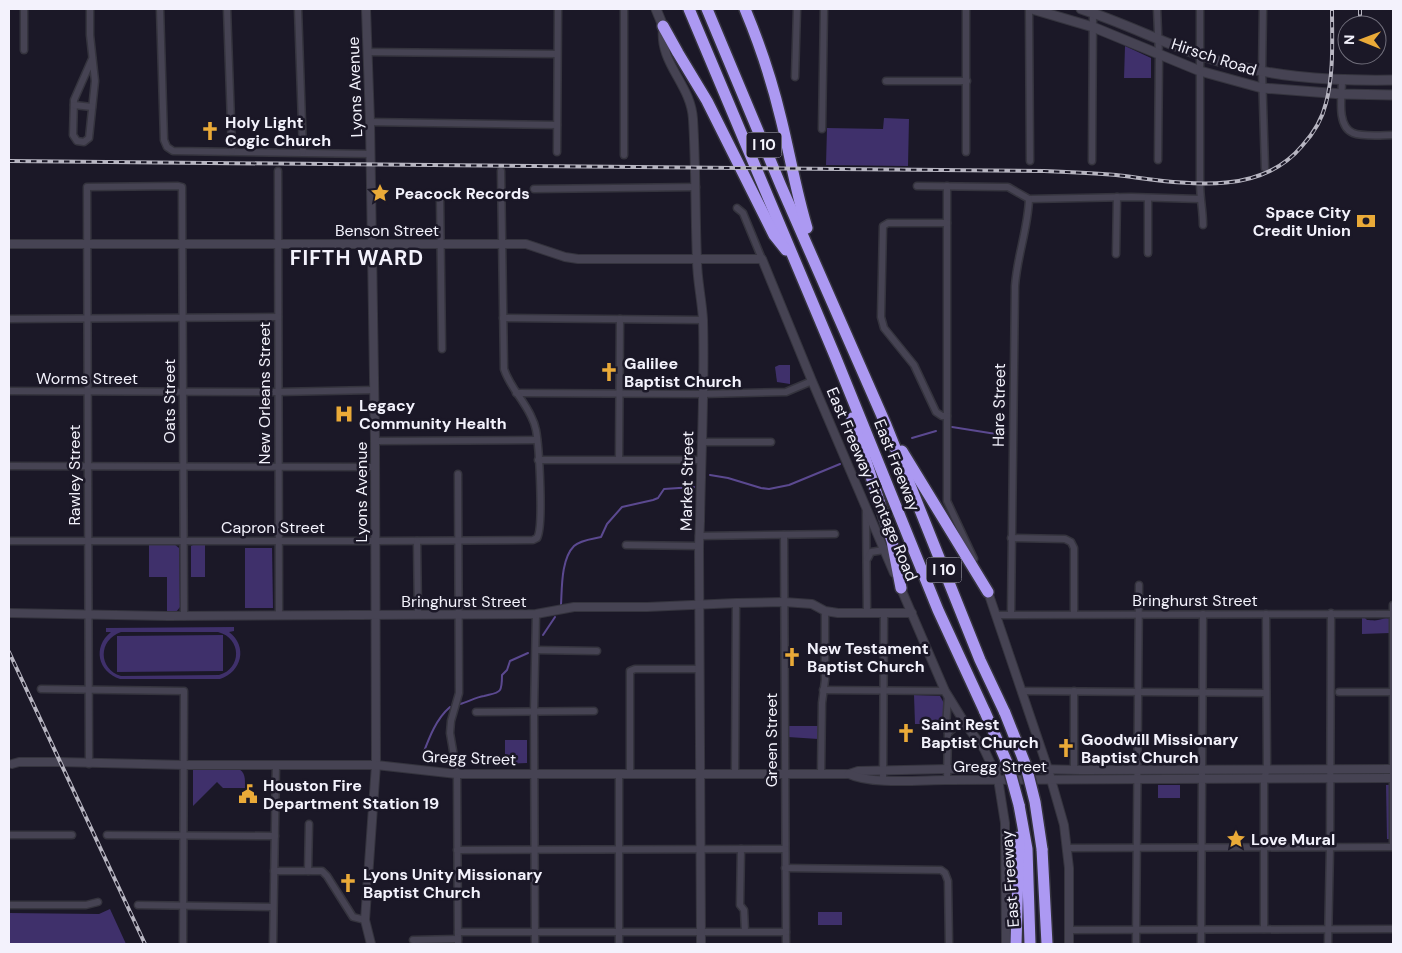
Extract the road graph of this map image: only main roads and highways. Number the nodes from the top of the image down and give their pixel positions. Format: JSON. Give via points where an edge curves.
{"nodes":[{"id":1,"x":656,"y":9,"type":"edge"},
{"id":2,"x":689,"y":9,"type":"edge"},
{"id":3,"x":708,"y":9,"type":"edge"},
{"id":4,"x":745,"y":9,"type":"edge"},
{"id":5,"x":1031,"y":9,"type":"edge"},
{"id":6,"x":1081,"y":9,"type":"edge"},
{"id":7,"x":663,"y":26,"type":"joint"},
{"id":8,"x":1393,"y":80,"type":"edge"},
{"id":9,"x":1393,"y":95,"type":"edge"},
{"id":10,"x":796,"y":262,"type":"junction"},
{"id":11,"x":823,"y":280,"type":"junction"},
{"id":12,"x":836,"y":356,"type":"junction"},
{"id":13,"x":886,"y":425,"type":"junction"},
{"id":14,"x":901,"y":588,"type":"road end"},
{"id":15,"x":988,"y":592,"type":"road end"},
{"id":16,"x":1023,"y":849,"type":"junction"},
{"id":17,"x":1016,"y":944,"type":"edge"},
{"id":18,"x":1030,"y":944,"type":"edge"},
{"id":19,"x":1046,"y":944,"type":"edge"}],
"edges":[{"from":1,"to":7,"type":"main road"},
{"from":2,"to":10,"type":"highway","name":"East Freeway","number":"I 10"},
{"from":3,"to":11,"type":"highway","name":"East Freeway","number":"I 10"},
{"from":4,"to":11,"type":"highway","via":[[769,73],[798,201]]},
{"from":5,"to":9,"type":"main road","name":"Hirsch Road","via":[[1093,27],[1200,71],[1262,88]]},
{"from":6,"to":8,"type":"main road","name":"Hirsch Road","via":[[1200,55],[1262,72],[1342,81]]},
{"from":7,"to":10,"type":"highway","via":[[707,101],[774,234]]},
{"from":10,"to":12,"type":"highway","name":"East Freeway","number":"I 10"},
{"from":11,"to":13,"type":"highway","name":"East Freeway","number":"I 10"},
{"from":12,"to":14,"type":"highway","via":[[892,541]]},
{"from":12,"to":16,"type":"highway","name":"East Freeway","number":"I 10","bridge":true,"via":[[938,610],[1008,765],[1019,805]]},
{"from":13,"to":15,"type":"highway"},
{"from":13,"to":19,"type":"highway","name":"East Freeway","number":"I 10","bridge":true,"via":[[1026,766],[1042,849]]},
{"from":16,"to":17,"type":"highway"},
{"from":16,"to":18,"type":"highway","name":"East Freeway"}]}
